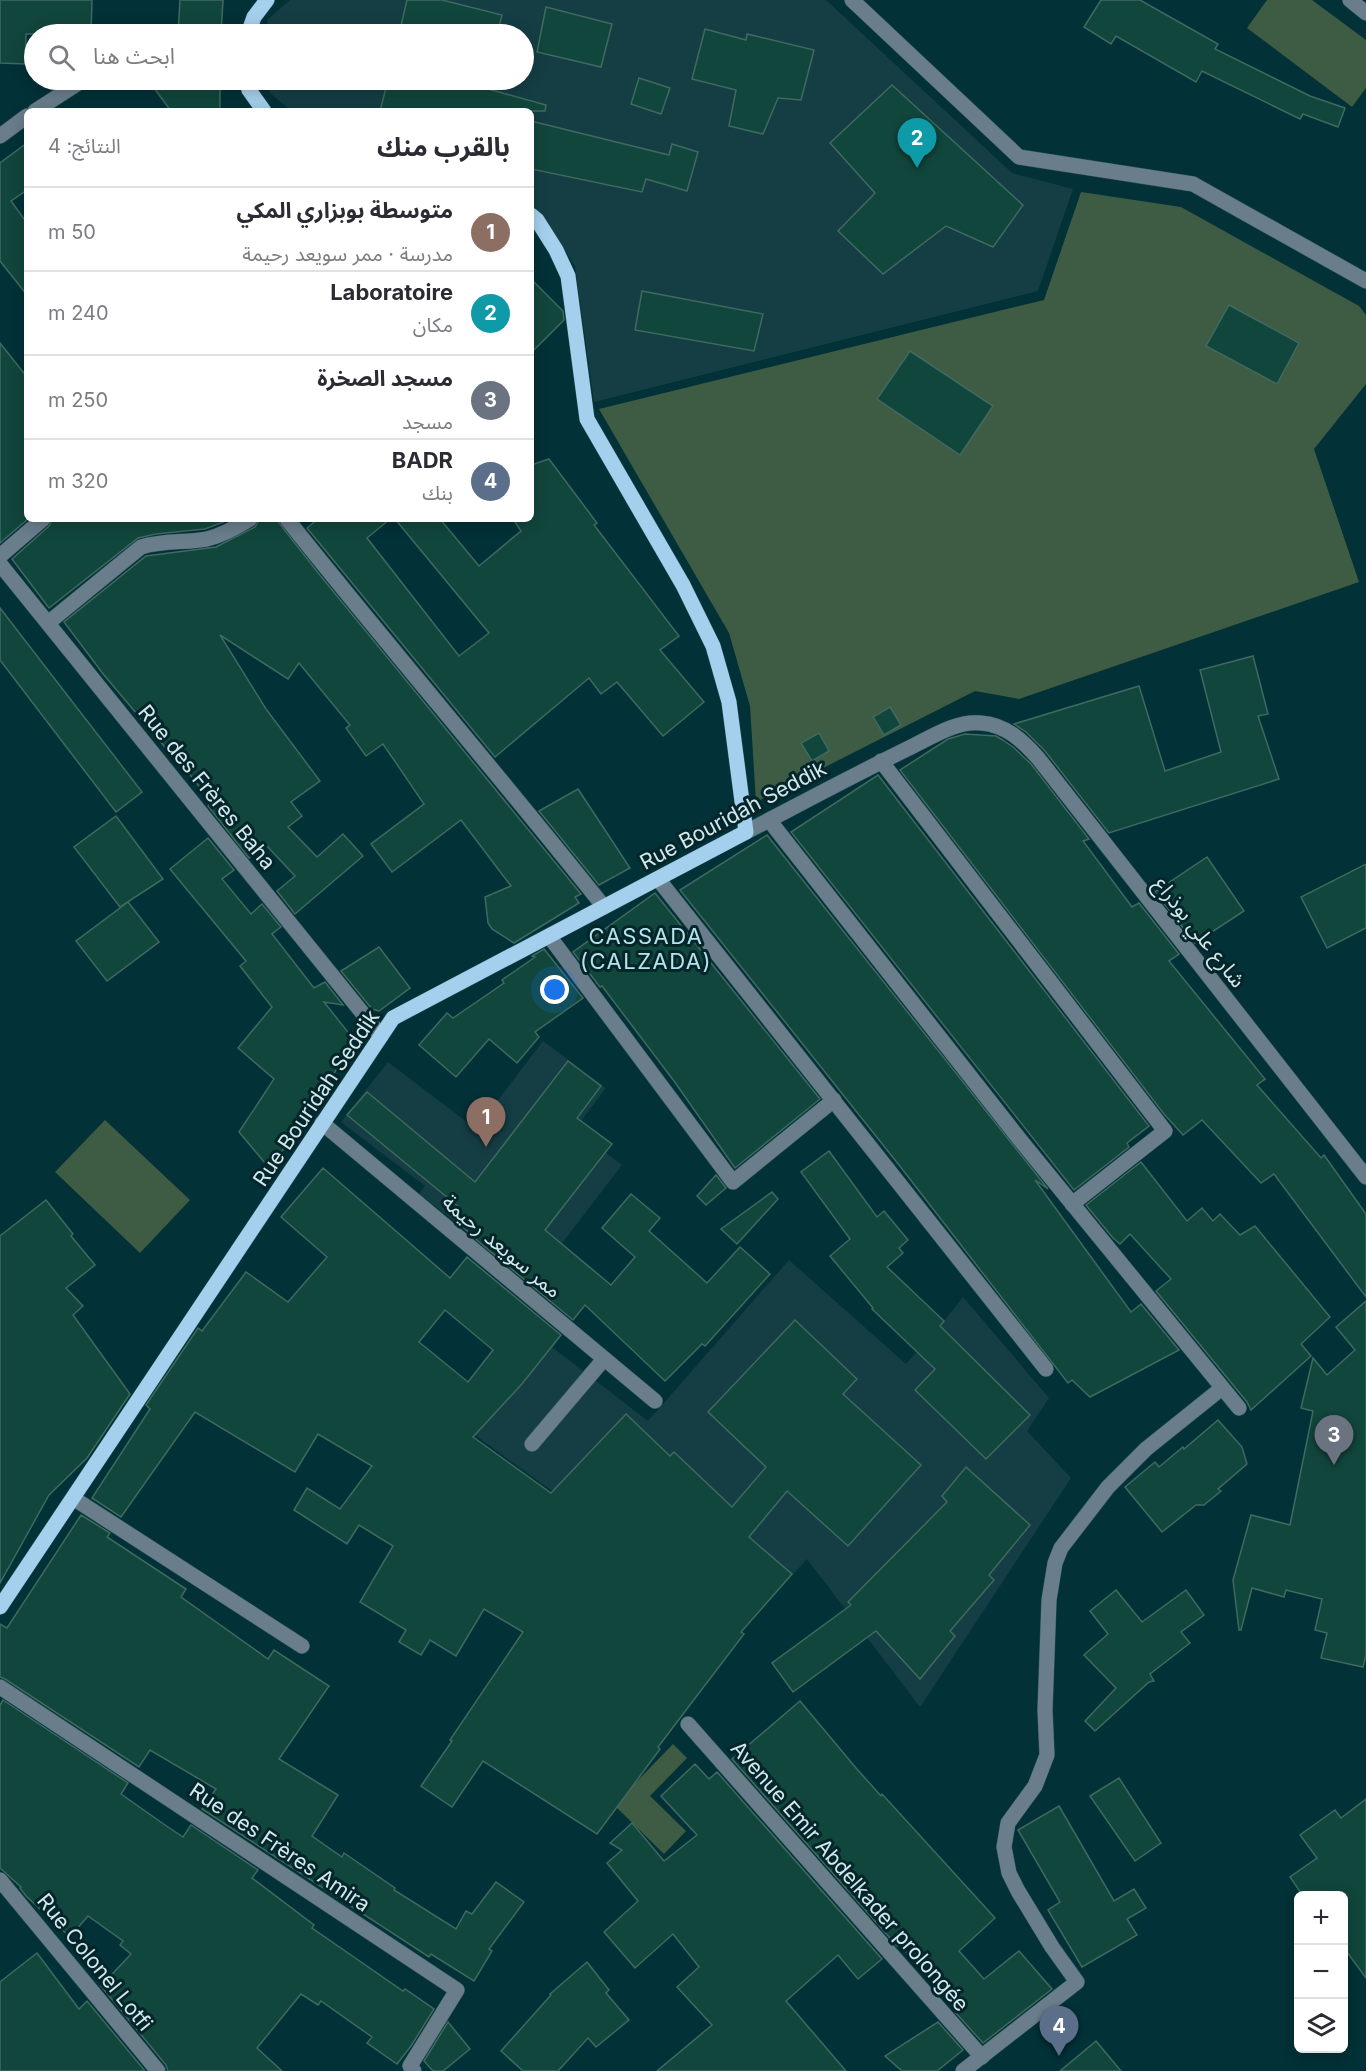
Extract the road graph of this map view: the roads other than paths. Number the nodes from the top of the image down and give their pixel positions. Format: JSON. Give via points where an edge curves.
{"nodes":[{"id":1,"x":267,"y":0,"type":"edge"},
{"id":2,"x":852,"y":0,"type":"edge"},
{"id":3,"x":1350,"y":0,"type":"edge"},
{"id":4,"x":1366,"y":13,"type":"edge"},
{"id":5,"x":252,"y":24,"type":"edge"},
{"id":6,"x":68,"y":90,"type":"edge"},
{"id":7,"x":249,"y":90,"type":"edge"},
{"id":8,"x":40,"y":108,"type":"edge"},
{"id":9,"x":262,"y":108,"type":"edge"},
{"id":10,"x":24,"y":118,"type":"edge"},
{"id":11,"x":0,"y":136,"type":"edge"},
{"id":12,"x":534,"y":218,"type":"edge"},
{"id":13,"x":1366,"y":281,"type":"edge"},
{"id":14,"x":40,"y":522,"type":"edge"},
{"id":15,"x":245,"y":522,"type":"edge"},
{"id":16,"x":289,"y":522,"type":"edge"},
{"id":17,"x":0,"y":556,"type":"edge"},
{"id":18,"x":0,"y":564,"type":"edge"},
{"id":19,"x":48,"y":623,"type":"junction"},
{"id":20,"x":992,"y":724,"type":"joint"},
{"id":21,"x":881,"y":761,"type":"junction"},
{"id":22,"x":769,"y":820,"type":"junction"},
{"id":23,"x":746,"y":832,"type":"junction"},
{"id":24,"x":658,"y":879,"type":"junction"},
{"id":25,"x":604,"y":907,"type":"junction"},
{"id":26,"x":549,"y":936,"type":"junction"},
{"id":27,"x":381,"y":1036,"type":"junction"},
{"id":28,"x":834,"y":1100,"type":"junction"},
{"id":29,"x":322,"y":1123,"type":"junction"},
{"id":30,"x":1366,"y":1177,"type":"edge"},
{"id":31,"x":1072,"y":1204,"type":"junction"},
{"id":32,"x":604,"y":1359,"type":"junction"},
{"id":33,"x":1046,"y":1369,"type":"dead end"},
{"id":34,"x":1222,"y":1388,"type":"junction"},
{"id":35,"x":655,"y":1401,"type":"dead end"},
{"id":36,"x":1239,"y":1408,"type":"dead end"},
{"id":37,"x":532,"y":1444,"type":"dead end"},
{"id":38,"x":73,"y":1498,"type":"junction"},
{"id":39,"x":0,"y":1607,"type":"edge"},
{"id":40,"x":302,"y":1646,"type":"dead end"},
{"id":41,"x":0,"y":1687,"type":"edge"},
{"id":42,"x":688,"y":1724,"type":"dead end"},
{"id":43,"x":0,"y":1880,"type":"edge"},
{"id":44,"x":982,"y":2057,"type":"junction"},
{"id":45,"x":158,"y":2071,"type":"edge"},
{"id":46,"x":414,"y":2071,"type":"edge"},
{"id":47,"x":963,"y":2071,"type":"edge"}],
"edges":[{"from":1,"to":5,"type":"main road"},
{"from":2,"to":13,"type":"street","via":[[1018,157],[1193,184]]},
{"from":3,"to":4,"type":"street"},
{"from":6,"to":8,"type":"street"},
{"from":7,"to":9,"type":"main road"},
{"from":10,"to":11,"type":"street"},
{"from":12,"to":23,"type":"main road","via":[[568,276],[587,419],[683,585],[713,646],[729,702]]},
{"from":14,"to":17,"type":"street"},
{"from":15,"to":19,"type":"street","via":[[208,538],[141,548]]},
{"from":16,"to":25,"type":"street"},
{"from":18,"to":19,"type":"street","name":"Rue des Frères Baha"},
{"from":19,"to":27,"type":"street","name":"Rue des Frères Baha"},
{"from":20,"to":21,"type":"street","name":"Rue Bouridah Seddik","via":[[959,726]]},
{"from":20,"to":30,"type":"street","name":"شارع علي بوذراع","via":[[1015,736],[1038,758]]},
{"from":21,"to":22,"type":"street","name":"Rue Bouridah Seddik"},
{"from":21,"to":31,"type":"street","via":[[1165,1131]]},
{"from":22,"to":23,"type":"street","name":"Rue Bouridah Seddik"},
{"from":22,"to":31,"type":"street"},
{"from":23,"to":24,"type":"main road","name":"Rue Bouridah Seddik"},
{"from":24,"to":25,"type":"main road","name":"Rue Bouridah Seddik"},
{"from":24,"to":28,"type":"street"},
{"from":25,"to":26,"type":"main road","name":"Rue Bouridah Seddik"},
{"from":26,"to":27,"type":"main road","name":"Rue Bouridah Seddik","via":[[393,1018]]},
{"from":26,"to":28,"type":"street","via":[[733,1182]]},
{"from":27,"to":29,"type":"main road","name":"Rue Bouridah Seddik"},
{"from":28,"to":33,"type":"street"},
{"from":29,"to":32,"type":"street","name":"ممر سويعد رحيمة"},
{"from":29,"to":38,"type":"main road","name":"Rue Bouridah Seddik"},
{"from":31,"to":34,"type":"street"},
{"from":32,"to":35,"type":"street","name":"ممر سويعد رحيمة"},
{"from":32,"to":37,"type":"street"},
{"from":34,"to":36,"type":"street"},
{"from":34,"to":44,"type":"street","via":[[1146,1449],[1108,1487],[1061,1548],[1055,1563],[1049,1600],[1047,1755],[1035,1786],[1008,1823],[1004,1847],[1009,1873],[1018,1891],[1077,1982]]},
{"from":38,"to":39,"type":"main road","name":"Rue Bouridah Seddik"},
{"from":38,"to":40,"type":"street"},
{"from":41,"to":46,"type":"street","name":"Rue des Frères Amira","via":[[457,1990],[410,2066]]},
{"from":42,"to":44,"type":"street","name":"Avenue Emir Abdelkader prolongée"},
{"from":43,"to":45,"type":"street","name":"Rue Colonel Lotfi"},
{"from":44,"to":47,"type":"street"}]}
